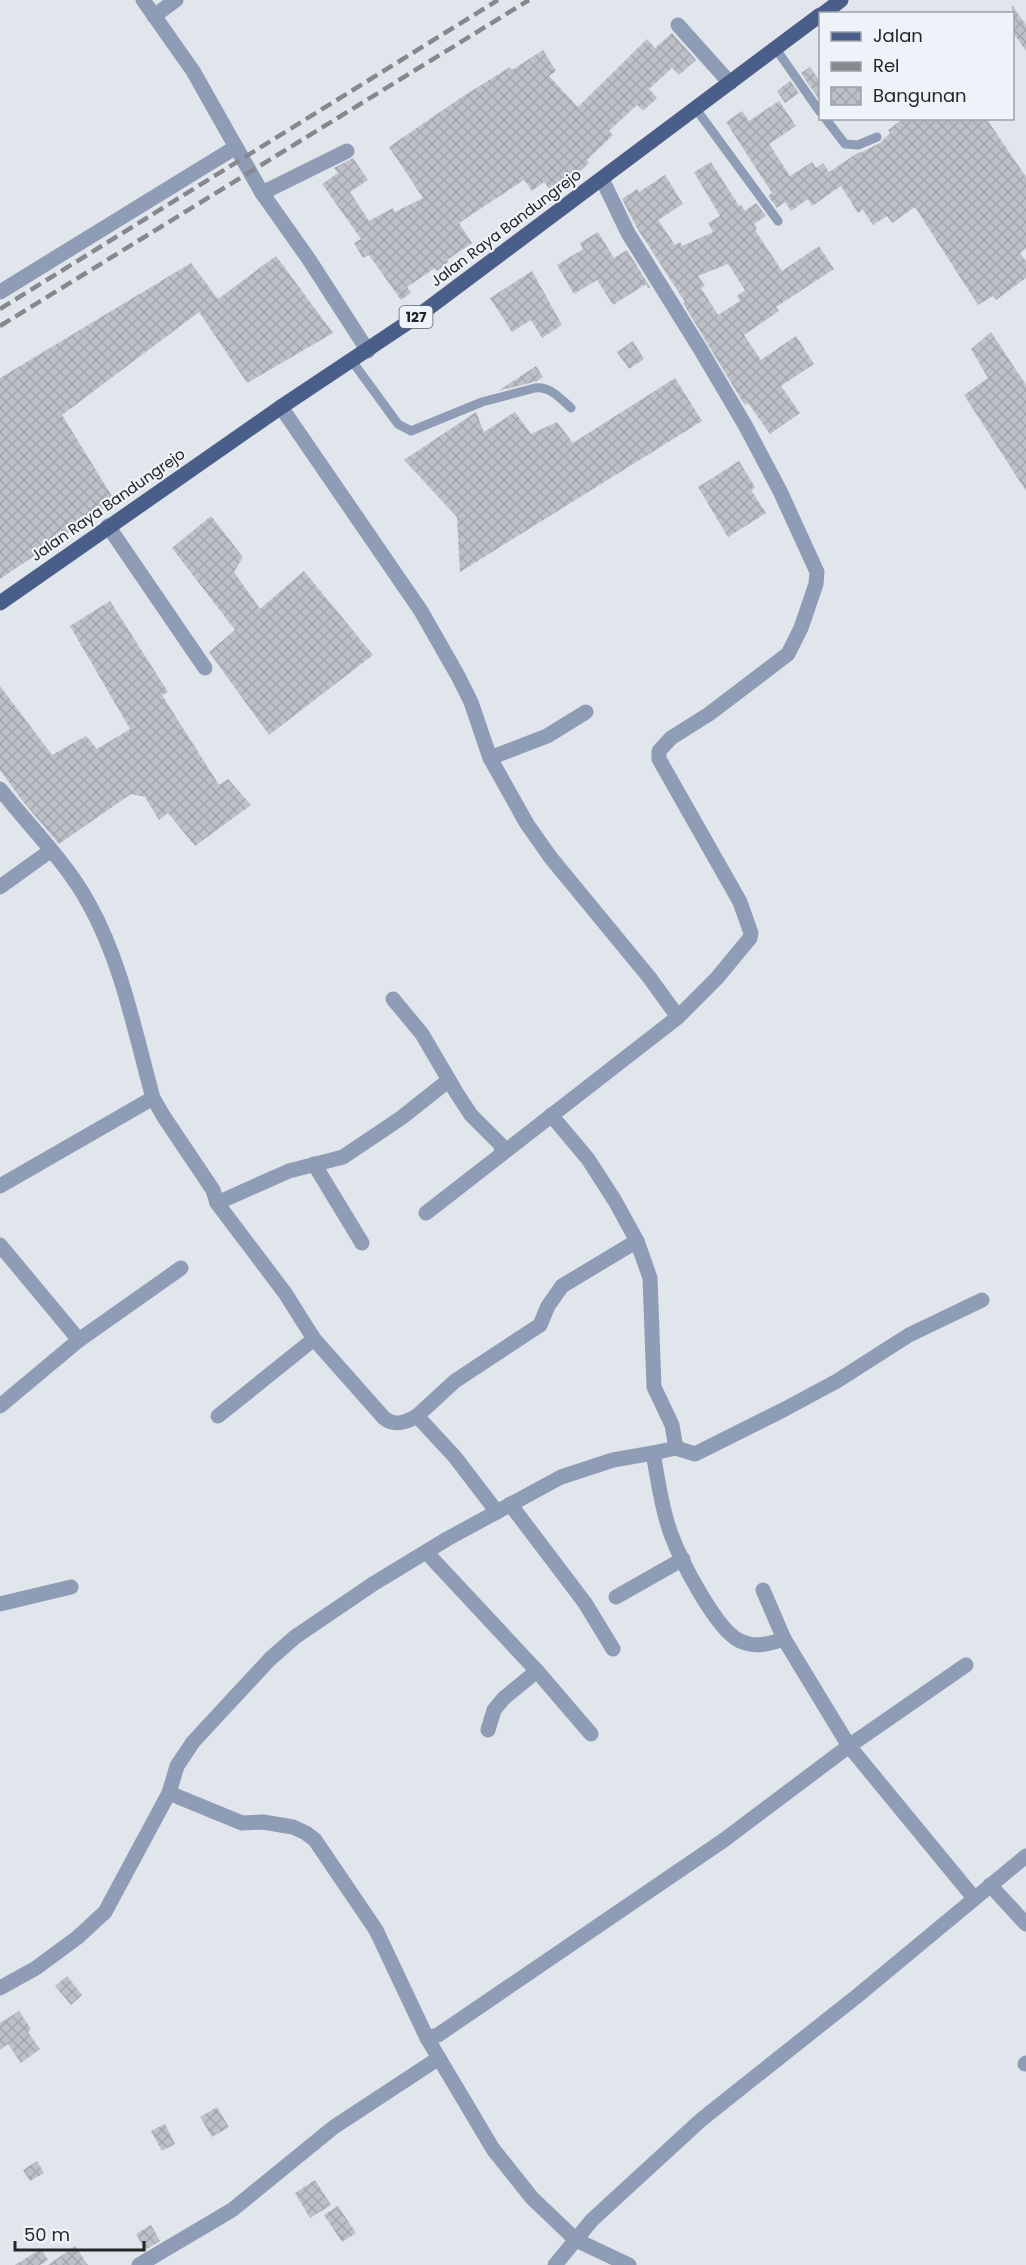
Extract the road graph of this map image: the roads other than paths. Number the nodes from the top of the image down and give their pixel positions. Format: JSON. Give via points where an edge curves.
{"nodes":[{"id":1,"x":143,"y":0,"type":"edge"},
{"id":2,"x":176,"y":0,"type":"edge"},
{"id":3,"x":841,"y":0,"type":"edge"},
{"id":4,"x":825,"y":12,"type":"edge"},
{"id":5,"x":154,"y":16,"type":"junction"},
{"id":6,"x":819,"y":16,"type":"edge"},
{"id":7,"x":678,"y":25,"type":"dead end"},
{"id":8,"x":776,"y":49,"type":"junction"},
{"id":9,"x":730,"y":83,"type":"junction"},
{"id":10,"x":696,"y":109,"type":"junction"},
{"id":11,"x":819,"y":111,"type":"edge"},
{"id":12,"x":826,"y":120,"type":"edge"},
{"id":13,"x":877,"y":137,"type":"dead end"},
{"id":14,"x":236,"y":147,"type":"junction"},
{"id":15,"x":347,"y":151,"type":"dead end"},
{"id":16,"x":602,"y":179,"type":"junction"},
{"id":17,"x":262,"y":193,"type":"junction"},
{"id":18,"x":778,"y":221,"type":"dead end"},
{"id":19,"x":0,"y":292,"type":"edge"},
{"id":20,"x":368,"y":351,"type":"junction"},
{"id":21,"x":352,"y":361,"type":"junction"},
{"id":22,"x":281,"y":407,"type":"junction"},
{"id":23,"x":571,"y":408,"type":"dead end"},
{"id":24,"x":108,"y":526,"type":"junction"},
{"id":25,"x":0,"y":603,"type":"edge"},
{"id":26,"x":205,"y":668,"type":"dead end"},
{"id":27,"x":586,"y":712,"type":"dead end"},
{"id":28,"x":490,"y":758,"type":"junction"},
{"id":29,"x":0,"y":789,"type":"edge"},
{"id":30,"x":50,"y":851,"type":"junction"},
{"id":31,"x":0,"y":887,"type":"edge"},
{"id":32,"x":393,"y":999,"type":"dead end"},
{"id":33,"x":678,"y":1017,"type":"junction"},
{"id":34,"x":449,"y":1080,"type":"junction"},
{"id":35,"x":153,"y":1098,"type":"junction"},
{"id":36,"x":551,"y":1115,"type":"junction"},
{"id":37,"x":502,"y":1153,"type":"junction"},
{"id":38,"x":314,"y":1164,"type":"junction"},
{"id":39,"x":0,"y":1186,"type":"edge"},
{"id":40,"x":217,"y":1203,"type":"junction"},
{"id":41,"x":426,"y":1213,"type":"dead end"},
{"id":42,"x":637,"y":1241,"type":"junction"},
{"id":43,"x":362,"y":1243,"type":"dead end"},
{"id":44,"x":0,"y":1245,"type":"edge"},
{"id":45,"x":181,"y":1268,"type":"dead end"},
{"id":46,"x":982,"y":1300,"type":"dead end"},
{"id":47,"x":314,"y":1339,"type":"junction"},
{"id":48,"x":79,"y":1340,"type":"junction"},
{"id":49,"x":0,"y":1406,"type":"edge"},
{"id":50,"x":218,"y":1416,"type":"dead end"},
{"id":51,"x":417,"y":1416,"type":"junction"},
{"id":52,"x":676,"y":1448,"type":"junction"},
{"id":53,"x":653,"y":1453,"type":"junction"},
{"id":54,"x":504,"y":1508,"type":"junction"},
{"id":55,"x":426,"y":1552,"type":"junction"},
{"id":56,"x":683,"y":1559,"type":"junction"},
{"id":57,"x":71,"y":1587,"type":"dead end"},
{"id":58,"x":763,"y":1590,"type":"dead end"},
{"id":59,"x":616,"y":1597,"type":"dead end"},
{"id":60,"x":0,"y":1604,"type":"edge"},
{"id":61,"x":784,"y":1639,"type":"junction"},
{"id":62,"x":613,"y":1649,"type":"dead end"},
{"id":63,"x":966,"y":1665,"type":"dead end"},
{"id":64,"x":537,"y":1671,"type":"junction"},
{"id":65,"x":488,"y":1730,"type":"dead end"},
{"id":66,"x":591,"y":1734,"type":"dead end"},
{"id":67,"x":849,"y":1746,"type":"junction"},
{"id":68,"x":169,"y":1793,"type":"junction"},
{"id":69,"x":1026,"y":1857,"type":"edge"},
{"id":70,"x":990,"y":1885,"type":"junction"},
{"id":71,"x":974,"y":1898,"type":"junction"},
{"id":72,"x":1026,"y":1924,"type":"edge"},
{"id":73,"x":0,"y":1988,"type":"edge"},
{"id":74,"x":427,"y":2038,"type":"junction"},
{"id":75,"x":439,"y":2058,"type":"junction"},
{"id":76,"x":576,"y":2240,"type":"junction"},
{"id":77,"x":139,"y":2265,"type":"edge"},
{"id":78,"x":555,"y":2265,"type":"edge"},
{"id":79,"x":629,"y":2265,"type":"edge"}],
"edges":[{"from":1,"to":5,"type":"street"},
{"from":2,"to":5,"type":"street"},
{"from":3,"to":4,"type":"main road","name":"Jalan Raya Bandungrejo","number":"127"},
{"from":5,"to":14,"type":"street","via":[[193,71]]},
{"from":6,"to":8,"type":"main road","name":"Jalan Raya Bandungrejo","number":"127"},
{"from":7,"to":9,"type":"street"},
{"from":8,"to":9,"type":"main road","name":"Jalan Raya Bandungrejo","number":"127"},
{"from":8,"to":11,"type":"lane"},
{"from":9,"to":10,"type":"main road","name":"Jalan Raya Bandungrejo","number":"127"},
{"from":10,"to":16,"type":"main road","name":"Jalan Raya Bandungrejo","number":"127"},
{"from":10,"to":18,"type":"lane"},
{"from":12,"to":13,"type":"lane","via":[[845,144],[858,145]]},
{"from":14,"to":17,"type":"street"},
{"from":14,"to":19,"type":"street"},
{"from":15,"to":17,"type":"street"},
{"from":16,"to":20,"type":"main road","name":"Jalan Raya Bandungrejo","number":"127"},
{"from":16,"to":33,"type":"street","via":[[628,233],[745,425],[816,572],[816,584],[801,628],[788,654],[671,738],[659,751],[659,759],[740,902],[751,933],[717,978]]},
{"from":17,"to":20,"type":"street"},
{"from":20,"to":21,"type":"main road","name":"Jalan Raya Bandungrejo","number":"127"},
{"from":21,"to":22,"type":"main road","name":"Jalan Raya Bandungrejo","number":"127"},
{"from":21,"to":23,"type":"lane","via":[[398,424],[411,431],[490,399],[535,388],[548,389]]},
{"from":22,"to":24,"type":"main road","name":"Jalan Raya Bandungrejo","number":"127"},
{"from":22,"to":28,"type":"street","via":[[421,611],[471,702]]},
{"from":24,"to":25,"type":"main road","name":"Jalan Raya Bandungrejo","number":"127"},
{"from":24,"to":26,"type":"street"},
{"from":27,"to":28,"type":"street","via":[[547,736]]},
{"from":28,"to":33,"type":"street","via":[[551,858]]},
{"from":29,"to":30,"type":"street"},
{"from":30,"to":31,"type":"street"},
{"from":30,"to":35,"type":"street","via":[[88,902],[102,929],[115,961]]},
{"from":32,"to":34,"type":"street","via":[[422,1034]]},
{"from":33,"to":36,"type":"street"},
{"from":34,"to":37,"type":"street","via":[[471,1115],[501,1146]]},
{"from":34,"to":38,"type":"street","via":[[343,1157]]},
{"from":35,"to":39,"type":"street"},
{"from":35,"to":40,"type":"street","via":[[213,1190]]},
{"from":36,"to":37,"type":"street"},
{"from":36,"to":42,"type":"street","via":[[588,1159]]},
{"from":37,"to":41,"type":"street"},
{"from":38,"to":40,"type":"street"},
{"from":38,"to":43,"type":"street"},
{"from":40,"to":47,"type":"street","via":[[285,1293]]},
{"from":42,"to":51,"type":"street","via":[[562,1286],[540,1325],[455,1381]]},
{"from":42,"to":52,"type":"street","via":[[650,1278],[654,1386],[672,1425]]},
{"from":44,"to":48,"type":"street"},
{"from":45,"to":48,"type":"street"},
{"from":46,"to":52,"type":"street","via":[[909,1335],[837,1381],[722,1442],[694,1454]]},
{"from":47,"to":50,"type":"street"},
{"from":47,"to":51,"type":"street","via":[[390,1423]]},
{"from":48,"to":49,"type":"street"},
{"from":51,"to":54,"type":"street"},
{"from":52,"to":53,"type":"street"},
{"from":53,"to":54,"type":"street","via":[[613,1460],[561,1477]]},
{"from":53,"to":56,"type":"street","via":[[671,1533]]},
{"from":54,"to":55,"type":"street"},
{"from":54,"to":62,"type":"street","via":[[585,1603]]},
{"from":55,"to":64,"type":"street"},
{"from":55,"to":68,"type":"street","via":[[316,1622],[270,1659],[193,1742],[177,1766]]},
{"from":56,"to":59,"type":"street"},
{"from":56,"to":61,"type":"street","via":[[708,1605],[738,1640],[759,1646]]},
{"from":57,"to":60,"type":"street"},
{"from":58,"to":61,"type":"street"},
{"from":61,"to":67,"type":"street"},
{"from":63,"to":67,"type":"street"},
{"from":64,"to":65,"type":"street","via":[[494,1710]]},
{"from":64,"to":66,"type":"street"},
{"from":67,"to":71,"type":"street"},
{"from":67,"to":74,"type":"street","via":[[705,1853],[508,1989],[438,2035]]},
{"from":68,"to":73,"type":"street","via":[[105,1912],[36,1968]]},
{"from":68,"to":74,"type":"street","via":[[242,1823],[281,1823],[315,1840],[376,1930]]},
{"from":69,"to":70,"type":"street"},
{"from":70,"to":71,"type":"street"},
{"from":70,"to":72,"type":"street"},
{"from":71,"to":76,"type":"street","via":[[702,2119],[592,2220]]},
{"from":74,"to":75,"type":"street"},
{"from":75,"to":76,"type":"street","via":[[493,2149],[532,2198]]},
{"from":75,"to":77,"type":"street","via":[[334,2127],[232,2210]]},
{"from":76,"to":78,"type":"street"},
{"from":76,"to":79,"type":"street"}]}
